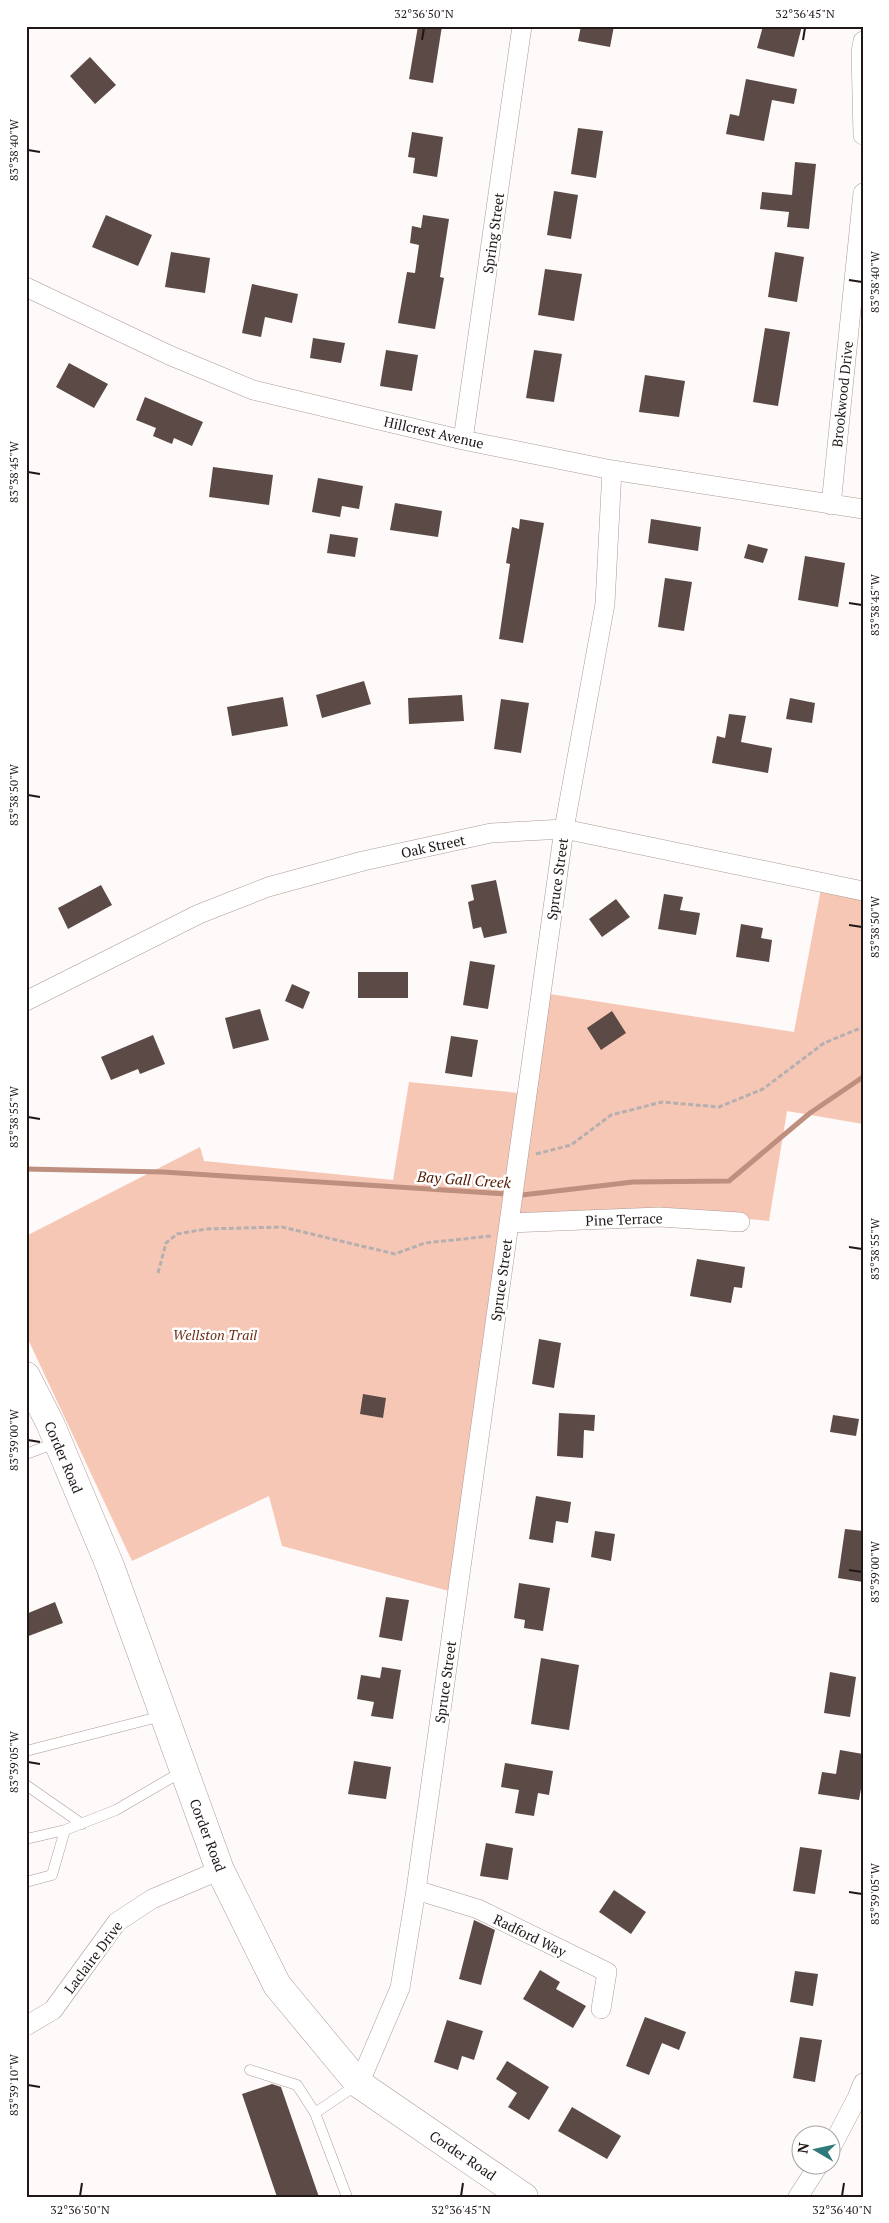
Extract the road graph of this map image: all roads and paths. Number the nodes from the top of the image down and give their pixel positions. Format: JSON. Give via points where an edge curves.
{"nodes":[{"id":1,"x":522,"y":26,"type":"edge"},
{"id":2,"x":863,"y":41,"type":"edge"},
{"id":3,"x":863,"y":134,"type":"edge"},
{"id":4,"x":863,"y":193,"type":"edge"},
{"id":5,"x":26,"y":287,"type":"edge"},
{"id":6,"x":464,"y":440,"type":"junction"},
{"id":7,"x":612,"y":470,"type":"junction"},
{"id":8,"x":830,"y":505,"type":"junction"},
{"id":9,"x":863,"y":509,"type":"edge"},
{"id":10,"x":564,"y":829,"type":"junction"},
{"id":11,"x":863,"y":891,"type":"edge"},
{"id":12,"x":26,"y":1001,"type":"edge"},
{"id":13,"x":863,"y":1027,"type":"edge"},
{"id":14,"x":518,"y":1164,"type":"junction"},
{"id":15,"x":740,"y":1222,"type":"dead end"},
{"id":16,"x":509,"y":1224,"type":"junction"},
{"id":17,"x":158,"y":1273,"type":"dead end"},
{"id":18,"x":26,"y":1376,"type":"edge"},
{"id":19,"x":58,"y":1442,"type":"junction"},
{"id":20,"x":26,"y":1454,"type":"edge"},
{"id":21,"x":163,"y":1716,"type":"junction"},
{"id":22,"x":26,"y":1751,"type":"edge"},
{"id":23,"x":184,"y":1771,"type":"junction"},
{"id":24,"x":26,"y":1785,"type":"edge"},
{"id":25,"x":82,"y":1824,"type":"junction"},
{"id":26,"x":65,"y":1830,"type":"junction"},
{"id":27,"x":26,"y":1839,"type":"edge"},
{"id":28,"x":220,"y":1870,"type":"junction"},
{"id":29,"x":26,"y":1882,"type":"edge"},
{"id":30,"x":416,"y":1890,"type":"junction"},
{"id":31,"x":601,"y":2009,"type":"dead end"},
{"id":32,"x":26,"y":2026,"type":"edge"},
{"id":33,"x":250,"y":2070,"type":"dead end"},
{"id":34,"x":863,"y":2083,"type":"edge"},
{"id":35,"x":359,"y":2084,"type":"junction"},
{"id":36,"x":315,"y":2113,"type":"junction"},
{"id":37,"x":842,"y":2127,"type":"edge"},
{"id":38,"x":812,"y":2176,"type":"edge"},
{"id":39,"x":347,"y":2197,"type":"edge"},
{"id":40,"x":524,"y":2197,"type":"edge"},
{"id":41,"x":798,"y":2197,"type":"edge"}],
"edges":[{"from":1,"to":6,"type":"street","name":"Spring Street"},
{"from":2,"to":3,"type":"street"},
{"from":4,"to":8,"type":"street","name":"Brookwood Drive"},
{"from":5,"to":6,"type":"street","name":"Hillcrest Avenue","via":[[168,355],[253,390]]},
{"from":6,"to":7,"type":"street","name":"Hillcrest Avenue"},
{"from":7,"to":8,"type":"street","name":"Hillcrest Avenue"},
{"from":7,"to":10,"type":"street","name":"Spruce Street","via":[[605,604]]},
{"from":8,"to":9,"type":"street","name":"Hillcrest Avenue"},
{"from":10,"to":11,"type":"street","name":"Oak Street"},
{"from":10,"to":12,"type":"street","name":"Oak Street","via":[[490,833],[363,861],[268,887],[199,914]]},
{"from":10,"to":14,"type":"street","name":"Spruce Street"},
{"from":13,"to":14,"type":"path","via":[[824,1043],[763,1089],[719,1107],[662,1102],[611,1115],[571,1145]]},
{"from":14,"to":16,"type":"street","name":"Spruce Street"},
{"from":15,"to":16,"type":"street","name":"Pine Terrace","via":[[659,1217]]},
{"from":16,"to":17,"type":"path","via":[[463,1237],[425,1243],[395,1254],[282,1227],[206,1229],[177,1234],[166,1243]]},
{"from":16,"to":30,"type":"street","name":"Spruce Street"},
{"from":18,"to":19,"type":"street","name":"Corder Road"},
{"from":19,"to":20,"type":"lane"},
{"from":19,"to":21,"type":"street","name":"Corder Road","via":[[110,1566]]},
{"from":21,"to":22,"type":"lane"},
{"from":21,"to":23,"type":"street","name":"Corder Road"},
{"from":23,"to":25,"type":"lane","via":[[116,1810]]},
{"from":23,"to":28,"type":"street","name":"Corder Road"},
{"from":24,"to":25,"type":"lane"},
{"from":25,"to":26,"type":"lane"},
{"from":26,"to":27,"type":"lane"},
{"from":26,"to":29,"type":"lane","via":[[52,1875]]},
{"from":28,"to":32,"type":"street","name":"Laclaire Drive","via":[[152,1899],[117,1922],[54,2010]]},
{"from":28,"to":35,"type":"street","name":"Corder Road","via":[[277,1985]]},
{"from":30,"to":31,"type":"street","name":"Radford Way","via":[[478,1909],[607,1972]]},
{"from":30,"to":35,"type":"street","name":"Spruce Street","via":[[400,1988]]},
{"from":33,"to":36,"type":"lane","via":[[297,2085]]},
{"from":34,"to":37,"type":"street"},
{"from":35,"to":36,"type":"lane"},
{"from":35,"to":40,"type":"street","name":"Corder Road"},
{"from":36,"to":39,"type":"lane"},
{"from":38,"to":41,"type":"street"}]}
